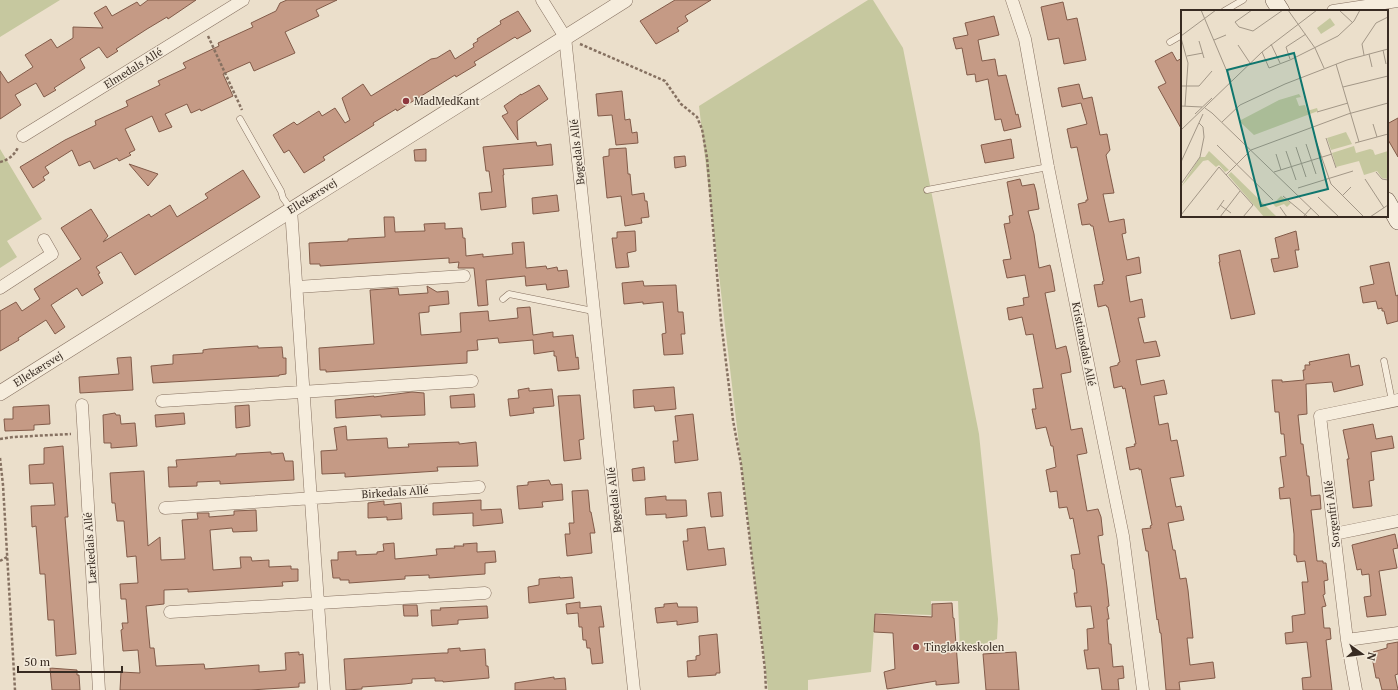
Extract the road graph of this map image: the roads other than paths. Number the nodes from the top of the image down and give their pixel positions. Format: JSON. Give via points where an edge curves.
{"nodes":[{"id":1,"x":243,"y":0,"type":"edge"},
{"id":2,"x":542,"y":0,"type":"edge"},
{"id":3,"x":625,"y":0,"type":"edge"},
{"id":4,"x":1012,"y":0,"type":"edge"},
{"id":5,"x":1243,"y":0,"type":"edge"},
{"id":6,"x":1274,"y":0,"type":"edge"},
{"id":7,"x":1398,"y":1,"type":"edge"},
{"id":8,"x":1226,"y":10,"type":"edge"},
{"id":9,"x":1279,"y":10,"type":"edge"},
{"id":10,"x":1340,"y":10,"type":"edge"},
{"id":11,"x":1181,"y":36,"type":"edge"},
{"id":12,"x":565,"y":38,"type":"junction"},
{"id":13,"x":1170,"y":42,"type":"dead end"},
{"id":14,"x":242,"y":117,"type":"road end"},
{"id":15,"x":24,"y":136,"type":"road end"},
{"id":16,"x":1048,"y":167,"type":"junction"},
{"id":17,"x":927,"y":190,"type":"dead end"},
{"id":18,"x":1388,"y":203,"type":"edge"},
{"id":19,"x":291,"y":209,"type":"junction"},
{"id":20,"x":1398,"y":221,"type":"edge"},
{"id":21,"x":44,"y":240,"type":"dead end"},
{"id":22,"x":464,"y":276,"type":"dead end"},
{"id":23,"x":297,"y":287,"type":"junction"},
{"id":24,"x":0,"y":288,"type":"edge"},
{"id":25,"x":503,"y":299,"type":"dead end"},
{"id":26,"x":593,"y":311,"type":"junction"},
{"id":27,"x":1384,"y":361,"type":"dead end"},
{"id":28,"x":472,"y":381,"type":"dead end"},
{"id":29,"x":304,"y":392,"type":"junction"},
{"id":30,"x":0,"y":393,"type":"edge"},
{"id":31,"x":162,"y":401,"type":"dead end"},
{"id":32,"x":1395,"y":401,"type":"edge"},
{"id":33,"x":82,"y":405,"type":"dead end"},
{"id":34,"x":479,"y":487,"type":"dead end"},
{"id":35,"x":311,"y":498,"type":"junction"},
{"id":36,"x":165,"y":508,"type":"dead end"},
{"id":37,"x":1398,"y":521,"type":"edge"},
{"id":38,"x":1334,"y":534,"type":"junction"},
{"id":39,"x":485,"y":593,"type":"dead end"},
{"id":40,"x":319,"y":602,"type":"junction"},
{"id":41,"x":170,"y":612,"type":"dead end"},
{"id":42,"x":1398,"y":633,"type":"edge"},
{"id":43,"x":1347,"y":640,"type":"junction"},
{"id":44,"x":99,"y":690,"type":"edge"},
{"id":45,"x":324,"y":690,"type":"edge"},
{"id":46,"x":634,"y":690,"type":"edge"},
{"id":47,"x":1143,"y":690,"type":"edge"},
{"id":48,"x":1356,"y":690,"type":"edge"}],
"edges":[{"from":1,"to":15,"type":"street","name":"Elmedals Allé"},
{"from":2,"to":12,"type":"street","name":"Bøgedals Allé"},
{"from":3,"to":12,"type":"street","name":"Ellekærsvej"},
{"from":4,"to":16,"type":"street","name":"Kristiansdals Allé","via":[[1025,39]]},
{"from":5,"to":8,"type":"lane"},
{"from":6,"to":9,"type":"main road"},
{"from":7,"to":10,"type":"street"},
{"from":11,"to":13,"type":"lane"},
{"from":12,"to":19,"type":"street","name":"Ellekærsvej"},
{"from":12,"to":26,"type":"street","name":"Bøgedals Allé"},
{"from":14,"to":19,"type":"lane"},
{"from":16,"to":17,"type":"lane"},
{"from":16,"to":47,"type":"street","name":"Kristiansdals Allé","via":[[1123,536]]},
{"from":18,"to":20,"type":"main road"},
{"from":19,"to":23,"type":"street"},
{"from":19,"to":30,"type":"street","name":"Ellekærsvej"},
{"from":21,"to":24,"type":"street","via":[[52,254]]},
{"from":22,"to":23,"type":"street"},
{"from":23,"to":29,"type":"street"},
{"from":25,"to":26,"type":"lane","via":[[509,294]]},
{"from":26,"to":46,"type":"street","name":"Bøgedals Allé"},
{"from":27,"to":32,"type":"lane"},
{"from":28,"to":29,"type":"street"},
{"from":29,"to":31,"type":"street"},
{"from":29,"to":35,"type":"street"},
{"from":32,"to":38,"type":"street","name":"Sorgenfri Allé","via":[[1320,416]]},
{"from":33,"to":44,"type":"street","name":"Lærkedals Allé"},
{"from":34,"to":35,"type":"street","name":"Birkedals Allé"},
{"from":35,"to":36,"type":"street","name":"Birkedals Allé"},
{"from":35,"to":40,"type":"street"},
{"from":37,"to":38,"type":"street"},
{"from":38,"to":43,"type":"street","name":"Sorgenfri Allé"},
{"from":39,"to":40,"type":"street"},
{"from":40,"to":41,"type":"street"},
{"from":40,"to":45,"type":"street"},
{"from":42,"to":43,"type":"street"},
{"from":43,"to":48,"type":"street","name":"Sorgenfri Allé"}]}
